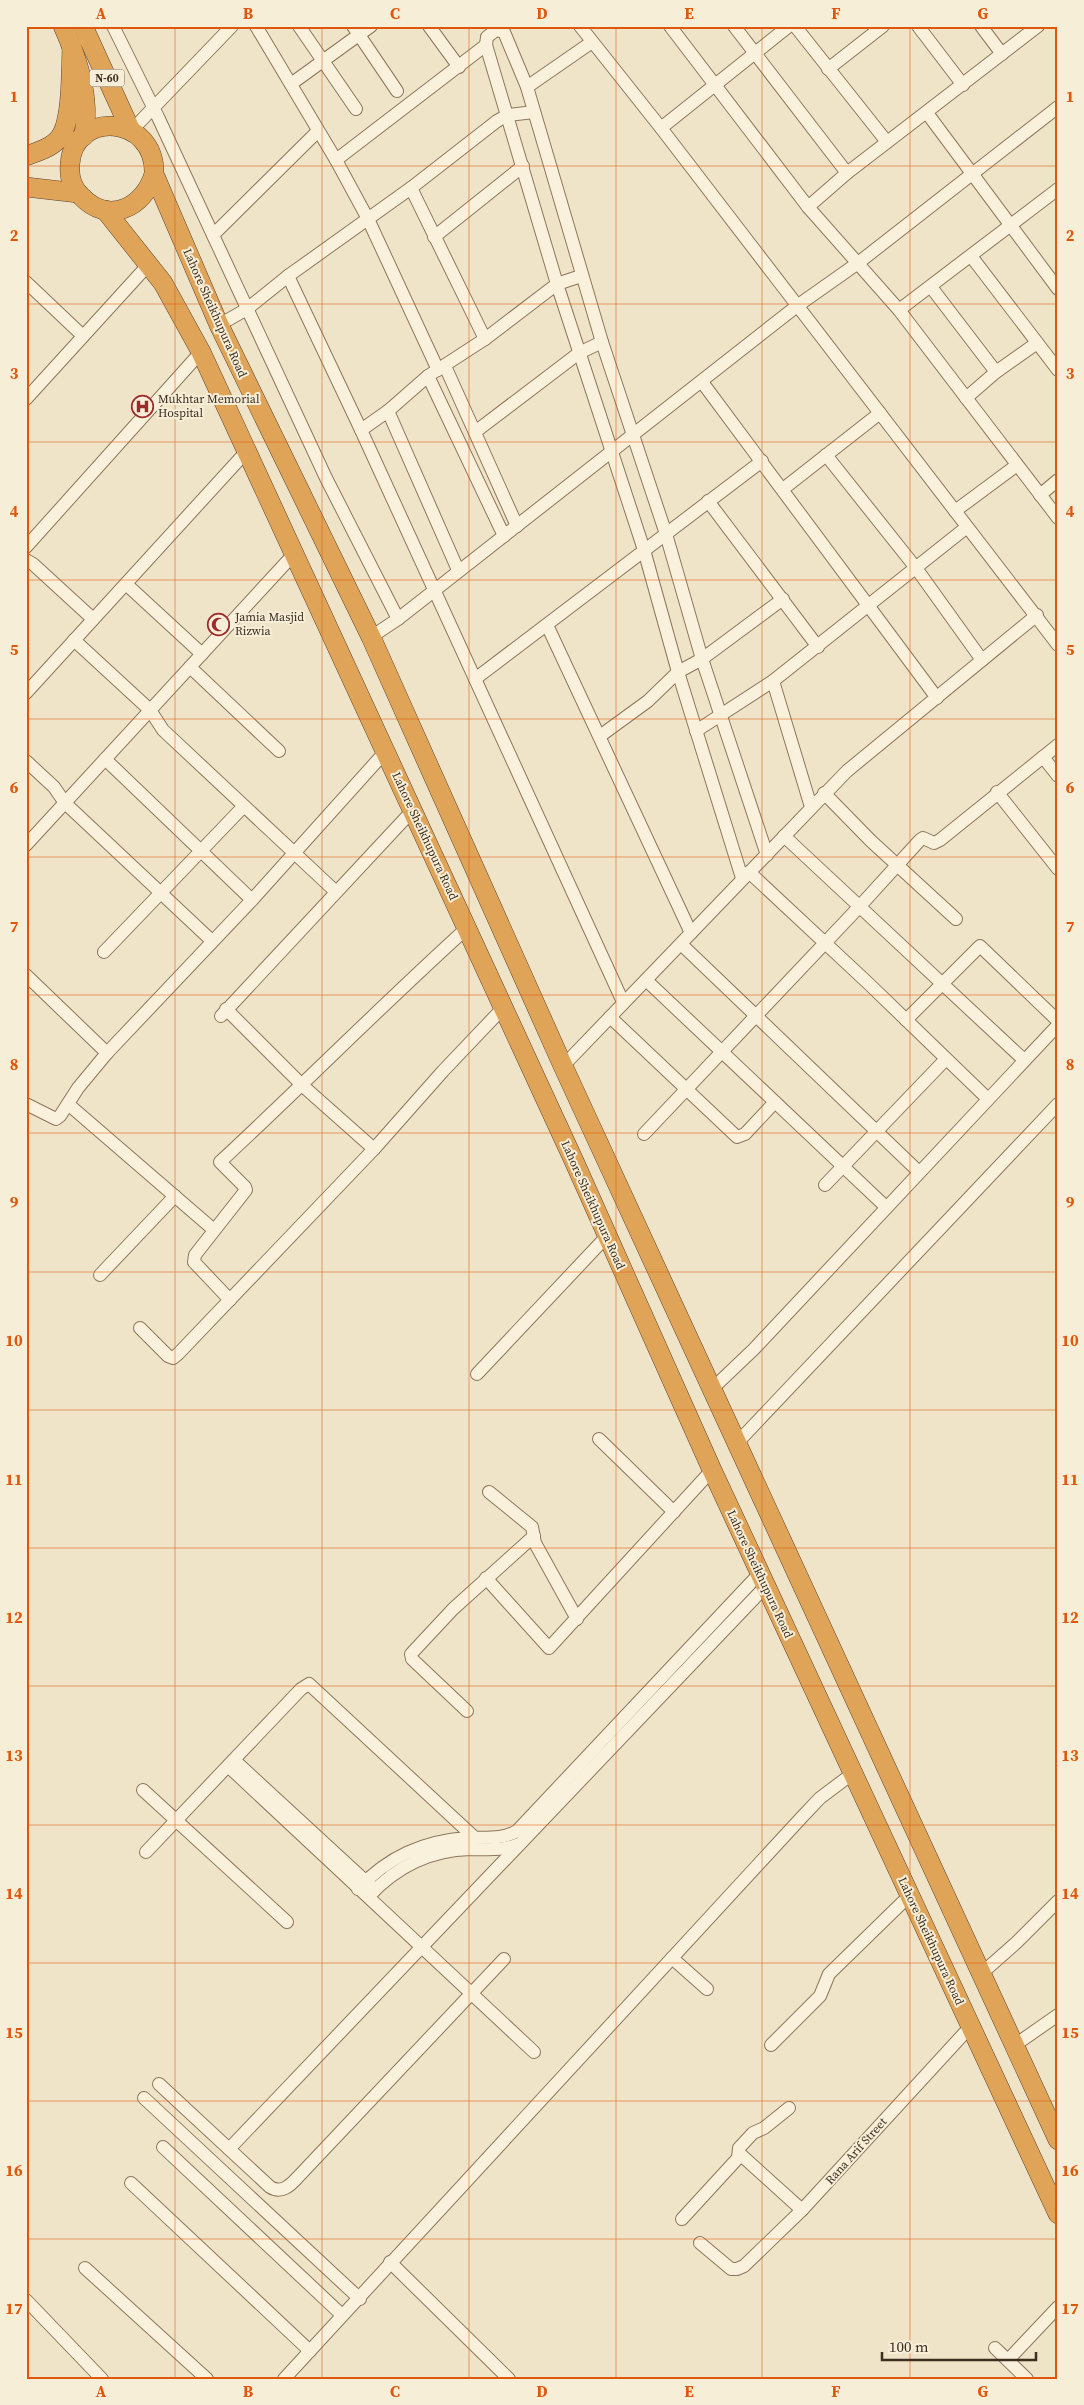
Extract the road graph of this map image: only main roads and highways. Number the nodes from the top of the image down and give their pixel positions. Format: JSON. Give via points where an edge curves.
{"nodes":[{"id":1,"x":63,"y":26,"type":"edge"},
{"id":2,"x":83,"y":26,"type":"edge"},
{"id":3,"x":72,"y":46,"type":"junction"},
{"id":4,"x":131,"y":130,"type":"junction"},
{"id":5,"x":84,"y":136,"type":"junction"},
{"id":6,"x":26,"y":157,"type":"edge"},
{"id":7,"x":70,"y":158,"type":"junction"},
{"id":8,"x":154,"y":174,"type":"junction"},
{"id":9,"x":26,"y":187,"type":"edge"},
{"id":10,"x":78,"y":193,"type":"junction"},
{"id":11,"x":105,"y":210,"type":"junction"},
{"id":12,"x":1054,"y":2132,"type":"edge"},
{"id":13,"x":1022,"y":2138,"type":"junction"},
{"id":14,"x":1058,"y":2214,"type":"edge"}],
"edges":[{"from":1,"to":3,"type":"highway","number":"N-60"},
{"from":2,"to":4,"type":"highway","number":"N-60"},
{"from":3,"to":5,"type":"highway","number":"N-60","via":[[87,104]]},
{"from":3,"to":6,"type":"highway","via":[[70,96],[62,135],[43,150]]},
{"from":4,"to":5,"type":"highway","via":[[106,126]]},
{"from":4,"to":8,"type":"highway","via":[[149,149]]},
{"from":5,"to":7,"type":"highway"},
{"from":6,"to":7,"type":"highway"},
{"from":7,"to":10,"type":"highway","via":[[71,176]]},
{"from":8,"to":11,"type":"highway","via":[[142,198],[132,206]]},
{"from":8,"to":12,"type":"highway","name":"Lahore Sheikhupura Road","via":[[219,325],[371,637],[563,1066]]},
{"from":9,"to":10,"type":"highway"},
{"from":10,"to":11,"type":"highway","via":[[85,201]]},
{"from":11,"to":13,"type":"highway","name":"Lahore Sheikhupura Road","via":[[150,264],[177,304],[201,352],[608,1236],[712,1470]]},
{"from":12,"to":13,"type":"highway"},
{"from":13,"to":14,"type":"highway","name":"Lahore Sheikhupura Road"}]}
